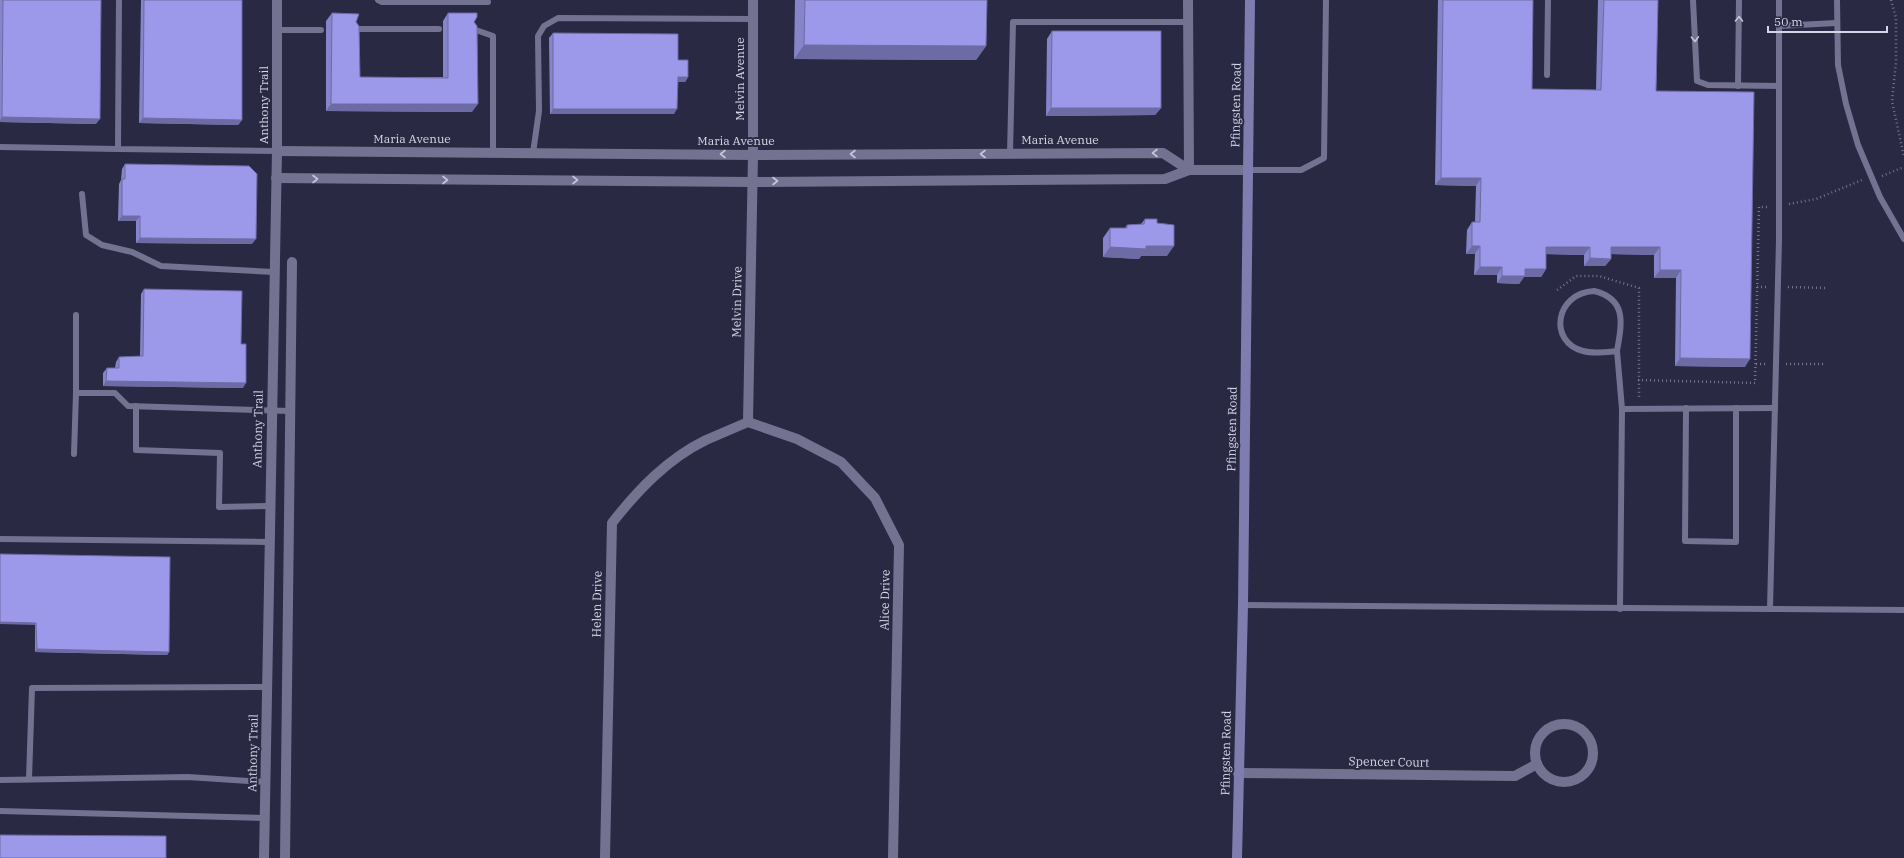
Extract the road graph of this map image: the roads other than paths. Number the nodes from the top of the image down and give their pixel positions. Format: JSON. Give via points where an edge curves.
{"nodes":[{"id":1,"x":119,"y":0,"type":"edge"},
{"id":2,"x":277,"y":0,"type":"edge"},
{"id":3,"x":378,"y":0,"type":"edge"},
{"id":4,"x":753,"y":0,"type":"edge"},
{"id":5,"x":1188,"y":0,"type":"edge"},
{"id":6,"x":1250,"y":0,"type":"edge"},
{"id":7,"x":1326,"y":0,"type":"edge"},
{"id":8,"x":1548,"y":0,"type":"edge"},
{"id":9,"x":1693,"y":0,"type":"edge"},
{"id":10,"x":1739,"y":0,"type":"edge"},
{"id":11,"x":1779,"y":0,"type":"edge"},
{"id":12,"x":1837,"y":0,"type":"edge"},
{"id":13,"x":488,"y":2,"type":"dead end"},
{"id":14,"x":753,"y":19,"type":"junction"},
{"id":15,"x":1188,"y":22,"type":"junction"},
{"id":16,"x":1836,"y":23,"type":"junction"},
{"id":17,"x":1779,"y":26,"type":"junction"},
{"id":18,"x":355,"y":29,"type":"edge"},
{"id":19,"x":439,"y":29,"type":"dead end"},
{"id":20,"x":474,"y":29,"type":"edge"},
{"id":21,"x":277,"y":30,"type":"junction"},
{"id":22,"x":321,"y":30,"type":"dead end"},
{"id":23,"x":1547,"y":75,"type":"dead end"},
{"id":24,"x":1738,"y":86,"type":"junction"},
{"id":25,"x":1779,"y":86,"type":"junction"},
{"id":26,"x":0,"y":147,"type":"edge"},
{"id":27,"x":118,"y":149,"type":"junction"},
{"id":28,"x":277,"y":151,"type":"junction"},
{"id":29,"x":493,"y":153,"type":"junction"},
{"id":30,"x":534,"y":153,"type":"junction"},
{"id":31,"x":1010,"y":154,"type":"junction"},
{"id":32,"x":753,"y":155,"type":"junction"},
{"id":33,"x":1189,"y":170,"type":"junction"},
{"id":34,"x":1248,"y":170,"type":"junction"},
{"id":35,"x":276,"y":178,"type":"junction"},
{"id":36,"x":752,"y":182,"type":"junction"},
{"id":37,"x":82,"y":194,"type":"dead end"},
{"id":38,"x":1904,"y":239,"type":"edge"},
{"id":39,"x":292,"y":262,"type":"dead end"},
{"id":40,"x":274,"y":272,"type":"junction"},
{"id":41,"x":76,"y":315,"type":"dead end"},
{"id":42,"x":1617,"y":350,"type":"junction"},
{"id":43,"x":76,"y":393,"type":"junction"},
{"id":44,"x":136,"y":406,"type":"junction"},
{"id":45,"x":1686,"y":408,"type":"junction"},
{"id":46,"x":1736,"y":408,"type":"junction"},
{"id":47,"x":1775,"y":408,"type":"junction"},
{"id":48,"x":1622,"y":409,"type":"junction"},
{"id":49,"x":272,"y":410,"type":"junction"},
{"id":50,"x":290,"y":411,"type":"junction"},
{"id":51,"x":748,"y":422,"type":"junction"},
{"id":52,"x":74,"y":454,"type":"dead end"},
{"id":53,"x":270,"y":506,"type":"junction"},
{"id":54,"x":0,"y":539,"type":"edge"},
{"id":55,"x":269,"y":542,"type":"junction"},
{"id":56,"x":1243,"y":605,"type":"junction"},
{"id":57,"x":1620,"y":609,"type":"junction"},
{"id":58,"x":1770,"y":609,"type":"junction"},
{"id":59,"x":1904,"y":610,"type":"edge"},
{"id":60,"x":267,"y":687,"type":"junction"},
{"id":61,"x":1537,"y":764,"type":"junction"},
{"id":62,"x":1238,"y":773,"type":"junction"},
{"id":63,"x":0,"y":780,"type":"edge"},
{"id":64,"x":29,"y":780,"type":"junction"},
{"id":65,"x":265,"y":782,"type":"junction"},
{"id":66,"x":0,"y":811,"type":"edge"},
{"id":67,"x":264,"y":818,"type":"junction"},
{"id":68,"x":264,"y":858,"type":"edge"},
{"id":69,"x":285,"y":858,"type":"edge"},
{"id":70,"x":605,"y":858,"type":"edge"},
{"id":71,"x":893,"y":858,"type":"edge"},
{"id":72,"x":1237,"y":858,"type":"edge"}],
"edges":[{"from":1,"to":27,"type":"lane"},
{"from":2,"to":21,"type":"street","name":"Anthony Trail"},
{"from":3,"to":13,"type":"lane"},
{"from":4,"to":14,"type":"street","name":"Melvin Avenue"},
{"from":5,"to":15,"type":"street"},
{"from":6,"to":34,"type":"main road","name":"Pfingsten Road"},
{"from":7,"to":34,"type":"lane","via":[[1324,158],[1301,170]]},
{"from":8,"to":23,"type":"lane"},
{"from":9,"to":24,"type":"lane","one_way":true,"via":[[1697,81],[1708,85]]},
{"from":24,"to":10,"type":"lane","one_way":true},
{"from":11,"to":17,"type":"lane"},
{"from":12,"to":16,"type":"lane"},
{"from":14,"to":30,"type":"lane","via":[[558,18],[549,21],[538,36],[539,111]]},
{"from":14,"to":32,"type":"street","name":"Melvin Avenue"},
{"from":15,"to":31,"type":"lane","via":[[1013,22]]},
{"from":15,"to":33,"type":"street"},
{"from":16,"to":17,"type":"lane"},
{"from":16,"to":38,"type":"lane","via":[[1838,65],[1858,144],[1880,197]]},
{"from":17,"to":25,"type":"lane"},
{"from":18,"to":19,"type":"lane"},
{"from":20,"to":29,"type":"lane","via":[[493,36]]},
{"from":21,"to":22,"type":"lane"},
{"from":21,"to":28,"type":"street","name":"Anthony Trail"},
{"from":24,"to":25,"type":"lane"},
{"from":25,"to":47,"type":"lane"},
{"from":26,"to":27,"type":"lane"},
{"from":27,"to":28,"type":"lane"},
{"from":28,"to":29,"type":"street","name":"Maria Avenue"},
{"from":28,"to":35,"type":"street","name":"Anthony Trail"},
{"from":29,"to":30,"type":"street","name":"Maria Avenue"},
{"from":32,"to":30,"type":"street","name":"Maria Avenue","one_way":true},
{"from":31,"to":32,"type":"street","name":"Maria Avenue","one_way":true},
{"from":33,"to":31,"type":"street","name":"Maria Avenue","one_way":true,"via":[[1163,153]]},
{"from":32,"to":36,"type":"street","name":"Melvin Avenue"},
{"from":33,"to":34,"type":"street"},
{"from":36,"to":33,"type":"street","one_way":true,"via":[[1165,179]]},
{"from":34,"to":56,"type":"main road","name":"Pfingsten Road"},
{"from":35,"to":36,"type":"street","one_way":true},
{"from":35,"to":40,"type":"street","name":"Anthony Trail"},
{"from":36,"to":51,"type":"street","name":"Melvin Drive"},
{"from":37,"to":40,"type":"lane","via":[[86,235],[102,244],[132,252],[161,266]]},
{"from":39,"to":50,"type":"street"},
{"from":40,"to":49,"type":"street","name":"Anthony Trail"},
{"from":41,"to":43,"type":"lane"},
{"from":42,"to":42,"type":"lane","via":[[1621,316],[1612,299],[1594,291],[1574,296],[1567,302],[1560,321],[1566,340],[1583,351]]},
{"from":42,"to":48,"type":"lane"},
{"from":43,"to":44,"type":"lane","via":[[115,393],[128,406]]},
{"from":43,"to":52,"type":"lane"},
{"from":44,"to":49,"type":"lane"},
{"from":44,"to":53,"type":"lane","via":[[136,450],[220,453],[219,507]]},
{"from":45,"to":46,"type":"lane"},
{"from":45,"to":46,"type":"lane","via":[[1685,541],[1736,542]]},
{"from":45,"to":48,"type":"lane"},
{"from":46,"to":47,"type":"lane"},
{"from":47,"to":58,"type":"lane"},
{"from":48,"to":57,"type":"lane"},
{"from":49,"to":50,"type":"lane"},
{"from":49,"to":53,"type":"street","name":"Anthony Trail"},
{"from":50,"to":69,"type":"street"},
{"from":51,"to":70,"type":"street","name":"Helen Drive","via":[[704,441],[667,464],[635,493],[612,523]]},
{"from":51,"to":71,"type":"street","name":"Alice Drive","via":[[797,439],[841,462],[875,498],[899,545]]},
{"from":53,"to":55,"type":"street","name":"Anthony Trail"},
{"from":54,"to":55,"type":"lane"},
{"from":55,"to":60,"type":"street","name":"Anthony Trail"},
{"from":56,"to":57,"type":"lane"},
{"from":56,"to":62,"type":"main road","name":"Pfingsten Road"},
{"from":57,"to":58,"type":"lane"},
{"from":58,"to":59,"type":"lane"},
{"from":60,"to":64,"type":"lane","via":[[32,688]]},
{"from":60,"to":65,"type":"street","name":"Anthony Trail"},
{"from":61,"to":61,"type":"street","via":[[1542,773],[1550,779],[1570,782],[1580,778],[1588,772],[1593,763],[1594,753],[1588,734],[1581,728],[1568,724],[1554,725],[1546,730],[1538,741],[1535,755]]},
{"from":61,"to":62,"type":"street","name":"Spencer Court","via":[[1515,776]]},
{"from":62,"to":72,"type":"main road","name":"Pfingsten Road"},
{"from":63,"to":64,"type":"lane"},
{"from":64,"to":65,"type":"lane","via":[[188,777]]},
{"from":65,"to":67,"type":"street","name":"Anthony Trail"},
{"from":66,"to":67,"type":"lane"},
{"from":67,"to":68,"type":"street","name":"Anthony Trail"}]}
